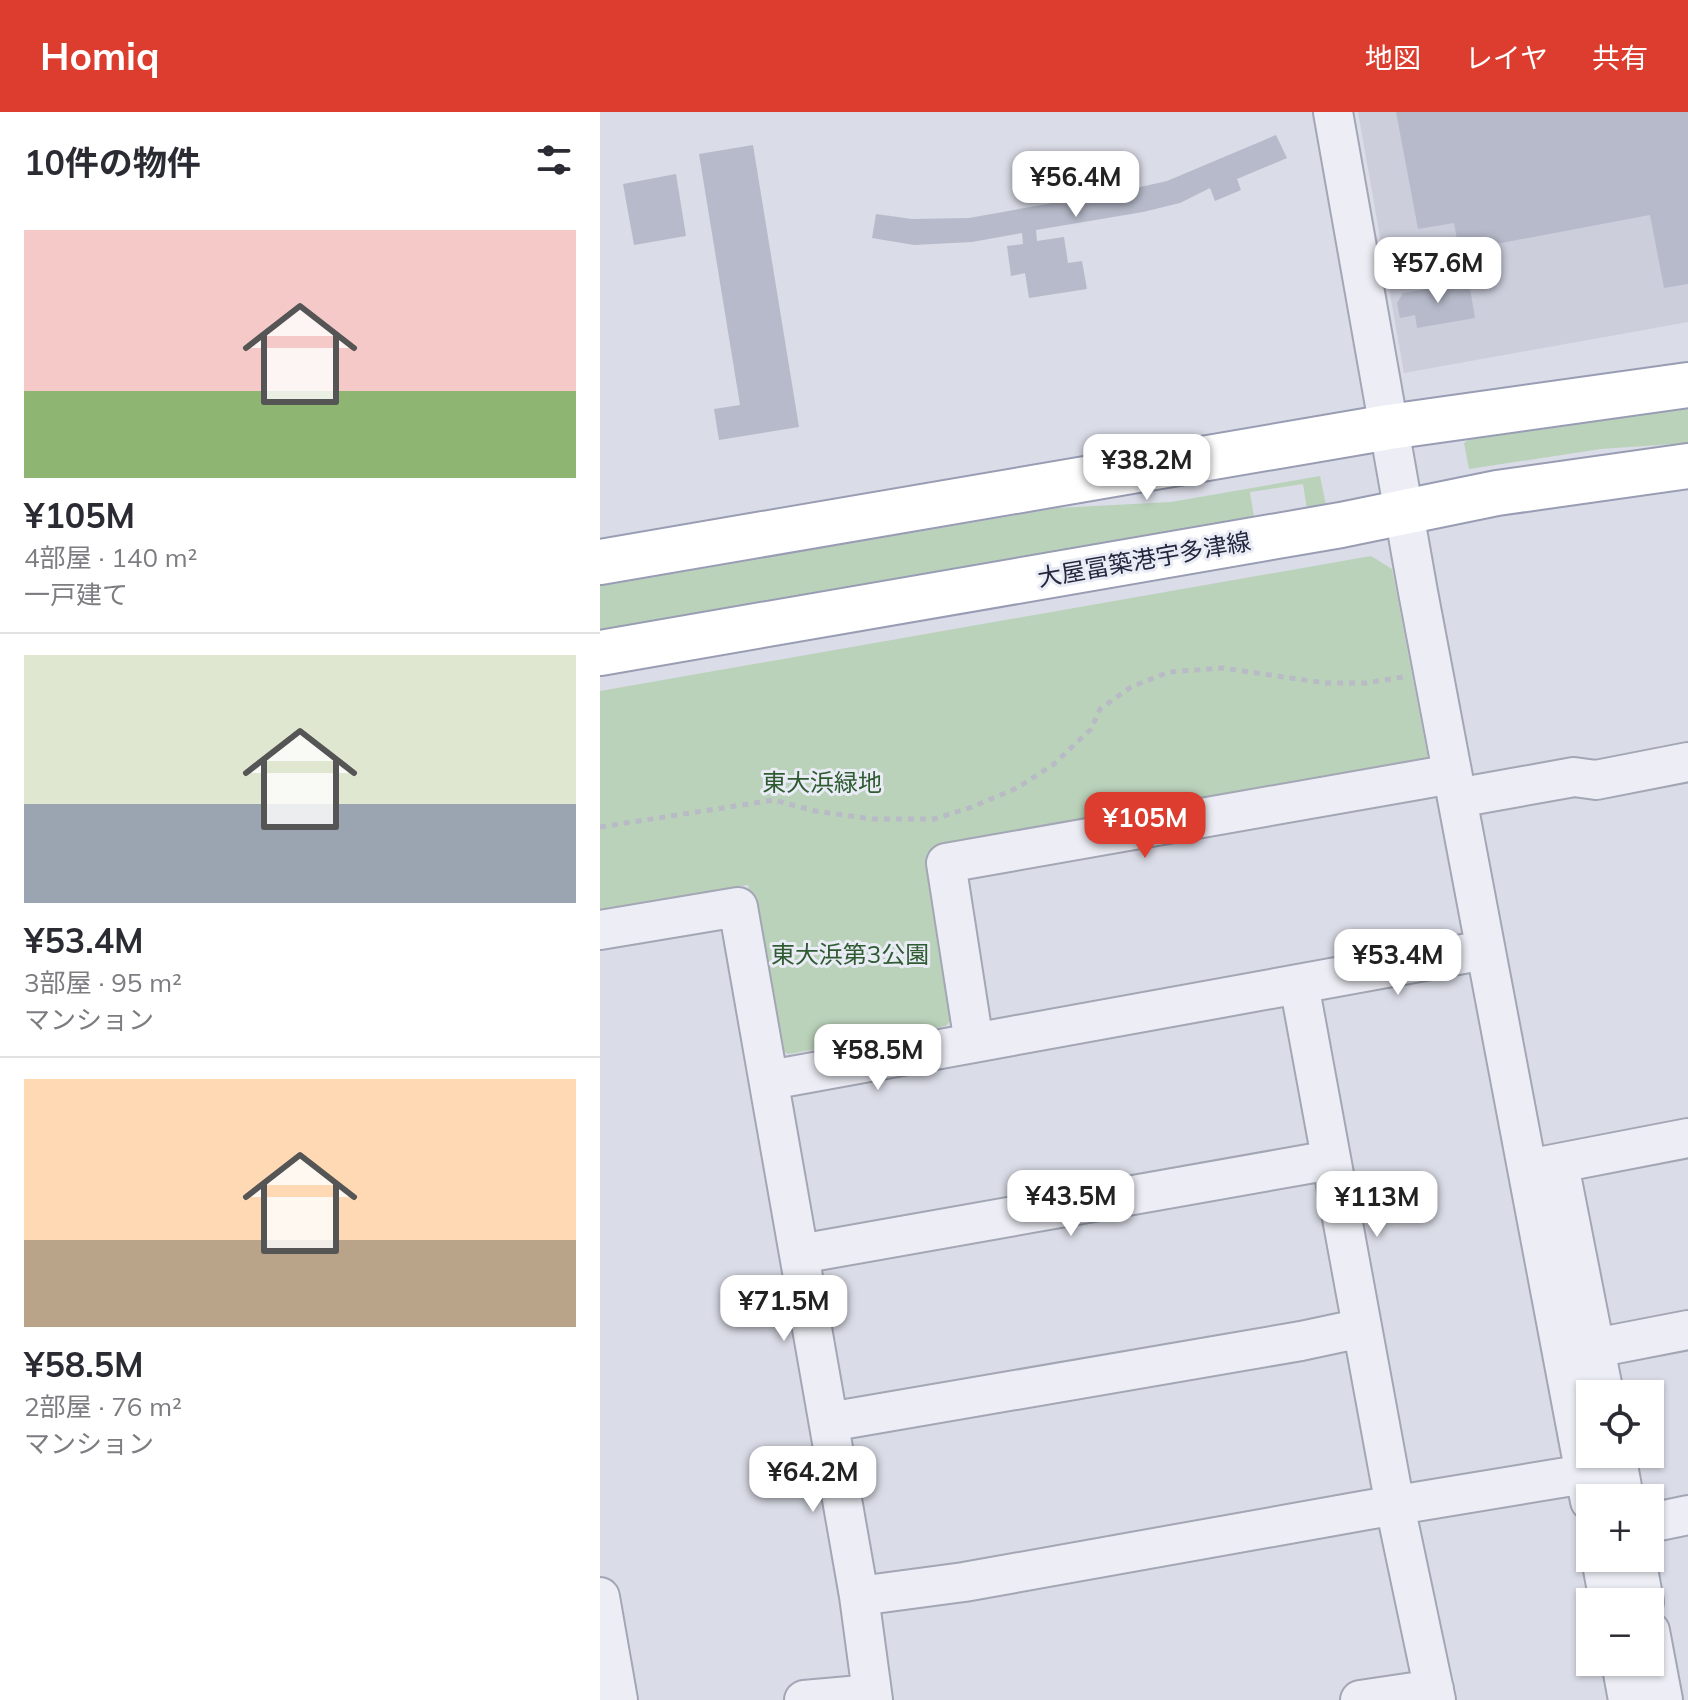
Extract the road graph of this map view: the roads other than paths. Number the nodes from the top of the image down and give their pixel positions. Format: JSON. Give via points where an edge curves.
{"nodes":[{"id":1,"x":1333,"y":112,"type":"edge"},
{"id":2,"x":1687,"y":385,"type":"edge"},
{"id":3,"x":1389,"y":427,"type":"junction"},
{"id":4,"x":1688,"y":466,"type":"edge"},
{"id":5,"x":1404,"y":512,"type":"junction"},
{"id":6,"x":600,"y":562,"type":"edge"},
{"id":7,"x":600,"y":653,"type":"edge"},
{"id":8,"x":1688,"y":762,"type":"edge"},
{"id":9,"x":1454,"y":786,"type":"junction"},
{"id":10,"x":600,"y":930,"type":"edge"},
{"id":11,"x":1485,"y":950,"type":"junction"},
{"id":12,"x":1299,"y":984,"type":"junction"},
{"id":13,"x":974,"y":1043,"type":"junction"},
{"id":14,"x":770,"y":1080,"type":"junction"},
{"id":15,"x":1688,"y":1138,"type":"edge"},
{"id":16,"x":1331,"y":1160,"type":"junction"},
{"id":17,"x":1544,"y":1166,"type":"junction"},
{"id":18,"x":800,"y":1254,"type":"junction"},
{"id":19,"x":1362,"y":1328,"type":"junction"},
{"id":20,"x":1688,"y":1330,"type":"edge"},
{"id":21,"x":1595,"y":1348,"type":"junction"},
{"id":22,"x":1601,"y":1380,"type":"edge"},
{"id":23,"x":829,"y":1422,"type":"junction"},
{"id":24,"x":1597,"y":1476,"type":"edge"},
{"id":25,"x":1395,"y":1506,"type":"junction"},
{"id":26,"x":1688,"y":1515,"type":"edge"},
{"id":27,"x":1664,"y":1520,"type":"edge"},
{"id":28,"x":859,"y":1596,"type":"junction"},
{"id":29,"x":600,"y":1597,"type":"edge"},
{"id":30,"x":1624,"y":1676,"type":"edge"},
{"id":31,"x":1658,"y":1676,"type":"edge"},
{"id":32,"x":1435,"y":1694,"type":"edge"},
{"id":33,"x":872,"y":1697,"type":"edge"},
{"id":34,"x":618,"y":1700,"type":"edge"},
{"id":35,"x":804,"y":1700,"type":"edge"},
{"id":36,"x":1360,"y":1700,"type":"edge"},
{"id":37,"x":1628,"y":1700,"type":"edge"},
{"id":38,"x":1663,"y":1700,"type":"edge"}],
"edges":[{"from":1,"to":3,"type":"street"},
{"from":2,"to":3,"type":"main road"},
{"from":3,"to":5,"type":"street"},
{"from":3,"to":6,"type":"main road"},
{"from":4,"to":5,"type":"main road","name":"大屋冨築港宇多津線"},
{"from":5,"to":7,"type":"main road","name":"大屋冨築港宇多津線"},
{"from":5,"to":9,"type":"street"},
{"from":8,"to":9,"type":"street","via":[[1596,780]]},
{"from":9,"to":11,"type":"street"},
{"from":9,"to":13,"type":"street","via":[[946,863]]},
{"from":10,"to":14,"type":"street","via":[[738,907]]},
{"from":11,"to":12,"type":"street"},
{"from":11,"to":17,"type":"street"},
{"from":12,"to":13,"type":"street"},
{"from":12,"to":16,"type":"street"},
{"from":13,"to":14,"type":"street"},
{"from":14,"to":18,"type":"street"},
{"from":15,"to":17,"type":"street"},
{"from":16,"to":18,"type":"street"},
{"from":16,"to":19,"type":"street"},
{"from":17,"to":21,"type":"street","via":[[1562,1180]]},
{"from":17,"to":24,"type":"street"},
{"from":18,"to":23,"type":"street"},
{"from":19,"to":23,"type":"street"},
{"from":19,"to":25,"type":"street"},
{"from":20,"to":21,"type":"street"},
{"from":21,"to":22,"type":"street"},
{"from":23,"to":28,"type":"street"},
{"from":24,"to":25,"type":"street"},
{"from":25,"to":28,"type":"street"},
{"from":25,"to":32,"type":"street"},
{"from":26,"to":27,"type":"street"},
{"from":28,"to":33,"type":"street"},
{"from":29,"to":34,"type":"street"},
{"from":30,"to":37,"type":"street"},
{"from":31,"to":38,"type":"street"},
{"from":32,"to":36,"type":"street"},
{"from":33,"to":35,"type":"street"}]}
